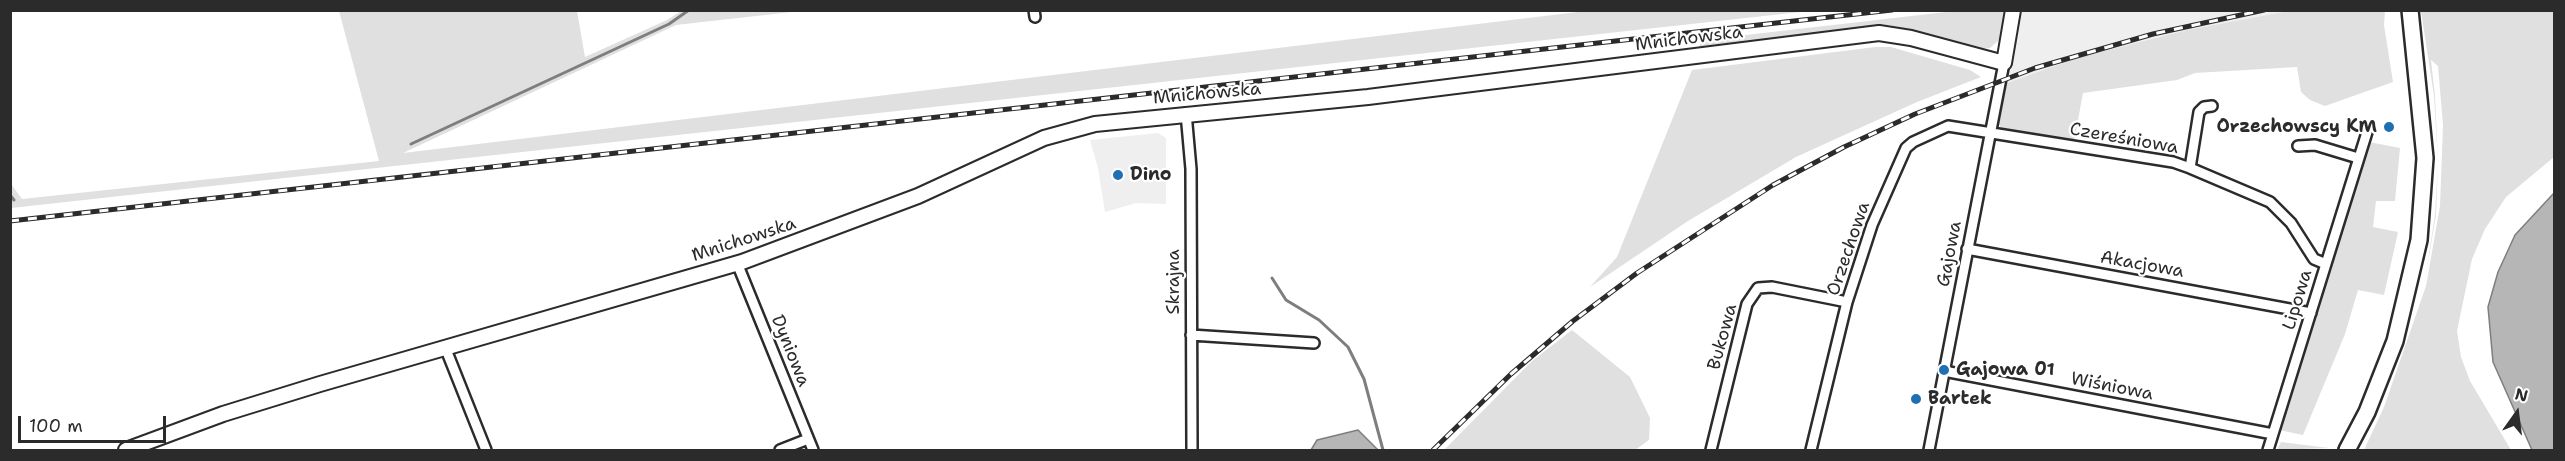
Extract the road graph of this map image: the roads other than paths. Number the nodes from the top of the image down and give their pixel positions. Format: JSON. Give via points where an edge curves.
{"nodes":[{"id":1,"x":2013,"y":10,"type":"edge"},
{"id":2,"x":2410,"y":10,"type":"edge"},
{"id":3,"x":2004,"y":63,"type":"junction"},
{"id":4,"x":2212,"y":106,"type":"dead end"},
{"id":5,"x":1186,"y":113,"type":"junction"},
{"id":6,"x":2368,"y":129,"type":"dead end"},
{"id":7,"x":1989,"y":134,"type":"junction"},
{"id":8,"x":2298,"y":146,"type":"dead end"},
{"id":9,"x":2358,"y":159,"type":"junction"},
{"id":10,"x":2190,"y":168,"type":"junction"},
{"id":11,"x":1967,"y":249,"type":"junction"},
{"id":12,"x":737,"y":263,"type":"junction"},
{"id":13,"x":2326,"y":264,"type":"junction"},
{"id":14,"x":1847,"y":302,"type":"junction"},
{"id":15,"x":2311,"y":313,"type":"junction"},
{"id":16,"x":1191,"y":335,"type":"junction"},
{"id":17,"x":1314,"y":343,"type":"dead end"},
{"id":18,"x":445,"y":347,"type":"junction"},
{"id":19,"x":1944,"y":371,"type":"junction"},
{"id":20,"x":2273,"y":434,"type":"junction"},
{"id":21,"x":808,"y":439,"type":"junction"},
{"id":22,"x":126,"y":450,"type":"edge"},
{"id":23,"x":486,"y":450,"type":"edge"},
{"id":24,"x":780,"y":450,"type":"edge"},
{"id":25,"x":813,"y":450,"type":"edge"},
{"id":26,"x":1192,"y":450,"type":"edge"},
{"id":27,"x":1711,"y":450,"type":"edge"},
{"id":28,"x":1810,"y":450,"type":"edge"},
{"id":29,"x":1929,"y":450,"type":"edge"},
{"id":30,"x":2268,"y":450,"type":"edge"},
{"id":31,"x":2347,"y":450,"type":"edge"}],
"edges":[{"from":1,"to":3,"type":"street"},
{"from":2,"to":31,"type":"main road","via":[[2425,158],[2419,240],[2395,341]]},
{"from":3,"to":5,"type":"street","name":"Mnichowska","via":[[1879,33],[1368,97]]},
{"from":3,"to":7,"type":"street","name":"Gajowa"},
{"from":4,"to":10,"type":"street","via":[[2199,112]]},
{"from":5,"to":12,"type":"street","name":"Mnichowska","via":[[1095,124],[1044,138],[918,196]]},
{"from":5,"to":16,"type":"street","name":"Skrajna","via":[[1191,169]]},
{"from":6,"to":9,"type":"street","name":"Lipowa"},
{"from":7,"to":10,"type":"street","name":"Czereśniowa"},
{"from":7,"to":11,"type":"street","name":"Gajowa"},
{"from":7,"to":14,"type":"street","name":"Orzechowa","via":[[1948,126],[1906,148],[1862,249]]},
{"from":8,"to":9,"type":"street","via":[[2315,145]]},
{"from":9,"to":13,"type":"street","name":"Lipowa"},
{"from":10,"to":13,"type":"street","name":"Czereśniowa","via":[[2270,202],[2291,223],[2314,259]]},
{"from":11,"to":15,"type":"street","name":"Akacjowa"},
{"from":11,"to":19,"type":"street","name":"Gajowa"},
{"from":12,"to":18,"type":"street","name":"Mnichowska"},
{"from":12,"to":21,"type":"street","name":"Dyniowa"},
{"from":13,"to":15,"type":"street","name":"Lipowa"},
{"from":14,"to":27,"type":"street","name":"Bukowa","via":[[1772,286],[1758,288],[1748,304]]},
{"from":14,"to":28,"type":"street","name":"Orzechowa"},
{"from":15,"to":20,"type":"street","name":"Lipowa"},
{"from":16,"to":17,"type":"street"},
{"from":16,"to":26,"type":"street","name":"Skrajna"},
{"from":18,"to":22,"type":"street","name":"Mnichowska","via":[[223,414]]},
{"from":18,"to":23,"type":"street"},
{"from":19,"to":20,"type":"street","name":"Wiśniowa"},
{"from":19,"to":29,"type":"street","name":"Gajowa"},
{"from":20,"to":30,"type":"street","name":"Lipowa"},
{"from":21,"to":24,"type":"street"},
{"from":21,"to":25,"type":"street","name":"Dyniowa"}]}
